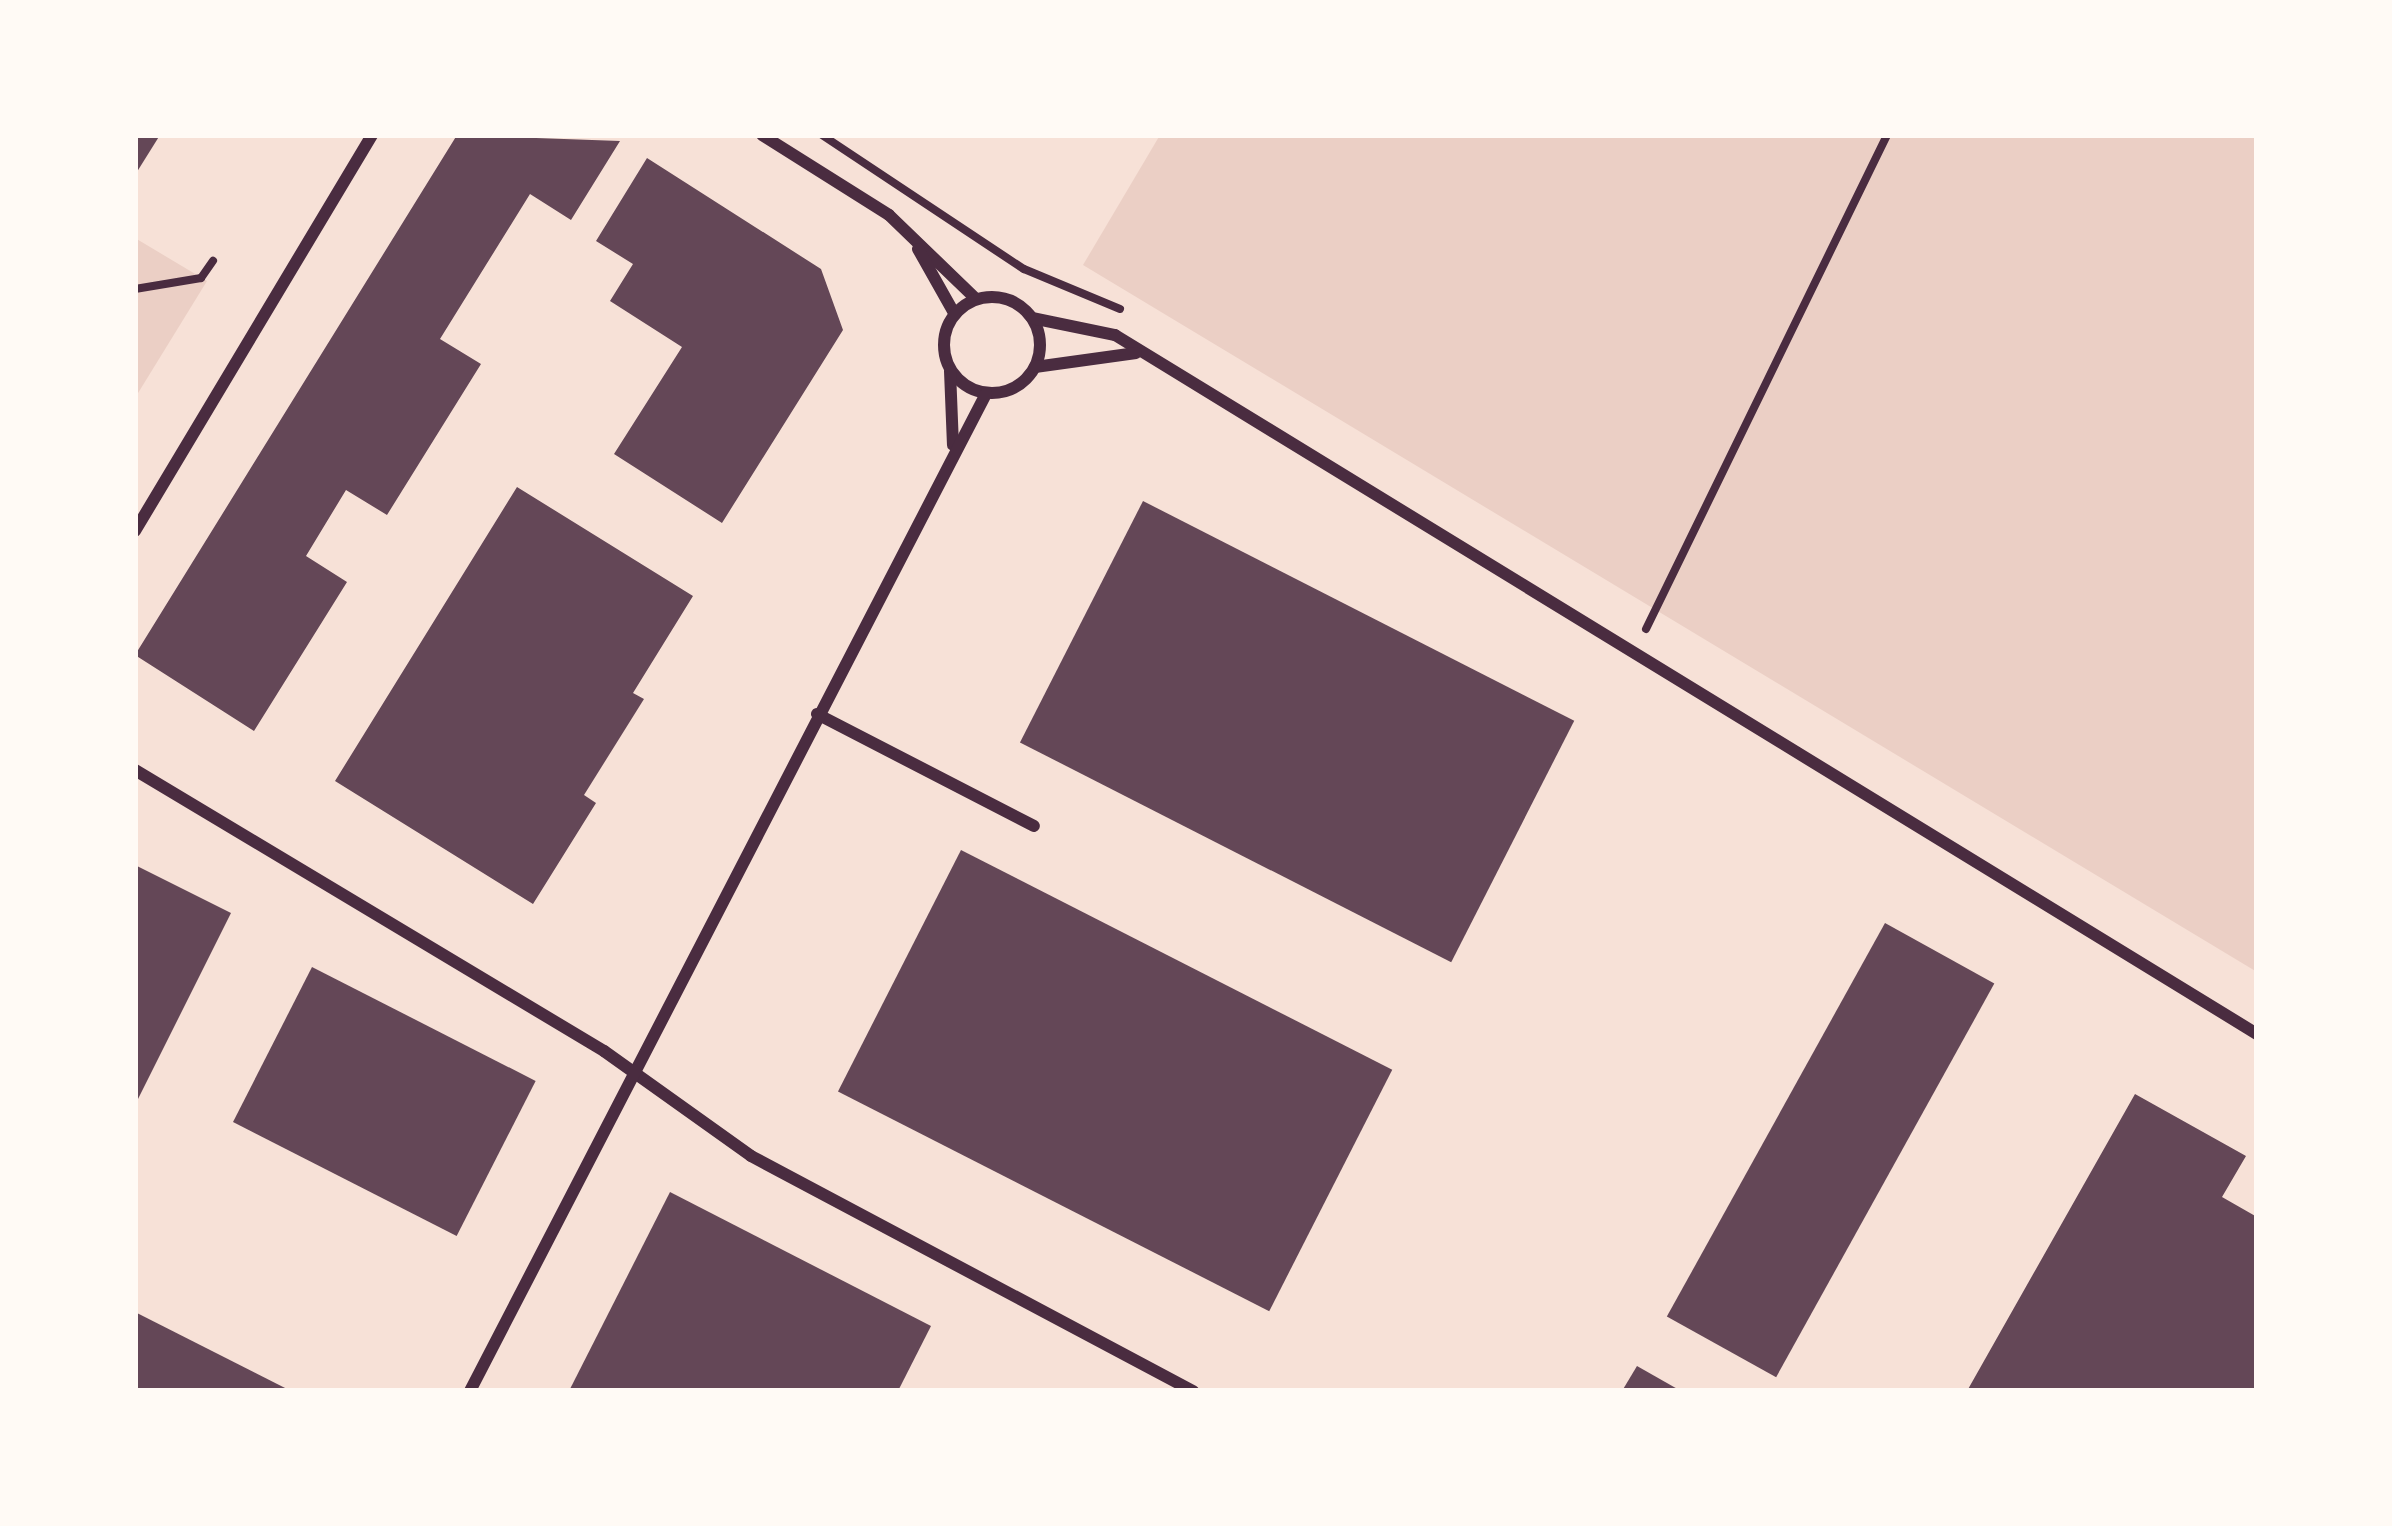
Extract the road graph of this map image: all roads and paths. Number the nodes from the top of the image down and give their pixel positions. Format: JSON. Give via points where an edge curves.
{"nodes":[{"id":1,"x":373,"y":135,"type":"edge"},
{"id":2,"x":762,"y":135,"type":"edge"},
{"id":3,"x":1887,"y":135,"type":"edge"},
{"id":4,"x":909,"y":232,"type":"junction"},
{"id":5,"x":213,"y":261,"type":"dead end"},
{"id":6,"x":135,"y":289,"type":"edge"},
{"id":7,"x":976,"y":299,"type":"junction"},
{"id":8,"x":955,"y":313,"type":"junction"},
{"id":9,"x":1032,"y":318,"type":"junction"},
{"id":10,"x":1136,"y":353,"type":"junction"},
{"id":11,"x":1035,"y":367,"type":"junction"},
{"id":12,"x":950,"y":371,"type":"junction"},
{"id":13,"x":986,"y":394,"type":"junction"},
{"id":14,"x":953,"y":446,"type":"junction"},
{"id":15,"x":135,"y":530,"type":"edge"},
{"id":16,"x":1646,"y":629,"type":"dead end"},
{"id":17,"x":817,"y":714,"type":"junction"},
{"id":18,"x":135,"y":770,"type":"edge"},
{"id":19,"x":1034,"y":826,"type":"dead end"},
{"id":20,"x":2257,"y":1034,"type":"edge"},
{"id":21,"x":635,"y":1071,"type":"junction"},
{"id":22,"x":470,"y":1391,"type":"edge"},
{"id":23,"x":1193,"y":1391,"type":"edge"}],
"edges":[{"from":1,"to":15,"type":"street"},
{"from":2,"to":4,"type":"street"},
{"from":3,"to":16,"type":"path"},
{"from":4,"to":7,"type":"street"},
{"from":4,"to":8,"type":"street"},
{"from":5,"to":6,"type":"path","via":[[201,278]]},
{"from":7,"to":8,"type":"street"},
{"from":7,"to":9,"type":"street","via":[[1010,300]]},
{"from":8,"to":12,"type":"street","via":[[943,346]]},
{"from":9,"to":10,"type":"street","via":[[1100,327]]},
{"from":9,"to":11,"type":"street"},
{"from":10,"to":11,"type":"street"},
{"from":10,"to":20,"type":"street"},
{"from":11,"to":13,"type":"street","via":[[1008,391]]},
{"from":12,"to":13,"type":"street"},
{"from":12,"to":14,"type":"street"},
{"from":13,"to":14,"type":"street"},
{"from":14,"to":17,"type":"street"},
{"from":17,"to":19,"type":"street"},
{"from":17,"to":21,"type":"street"},
{"from":18,"to":21,"type":"street"},
{"from":21,"to":22,"type":"street"},
{"from":21,"to":23,"type":"street","via":[[751,1156]]}]}
